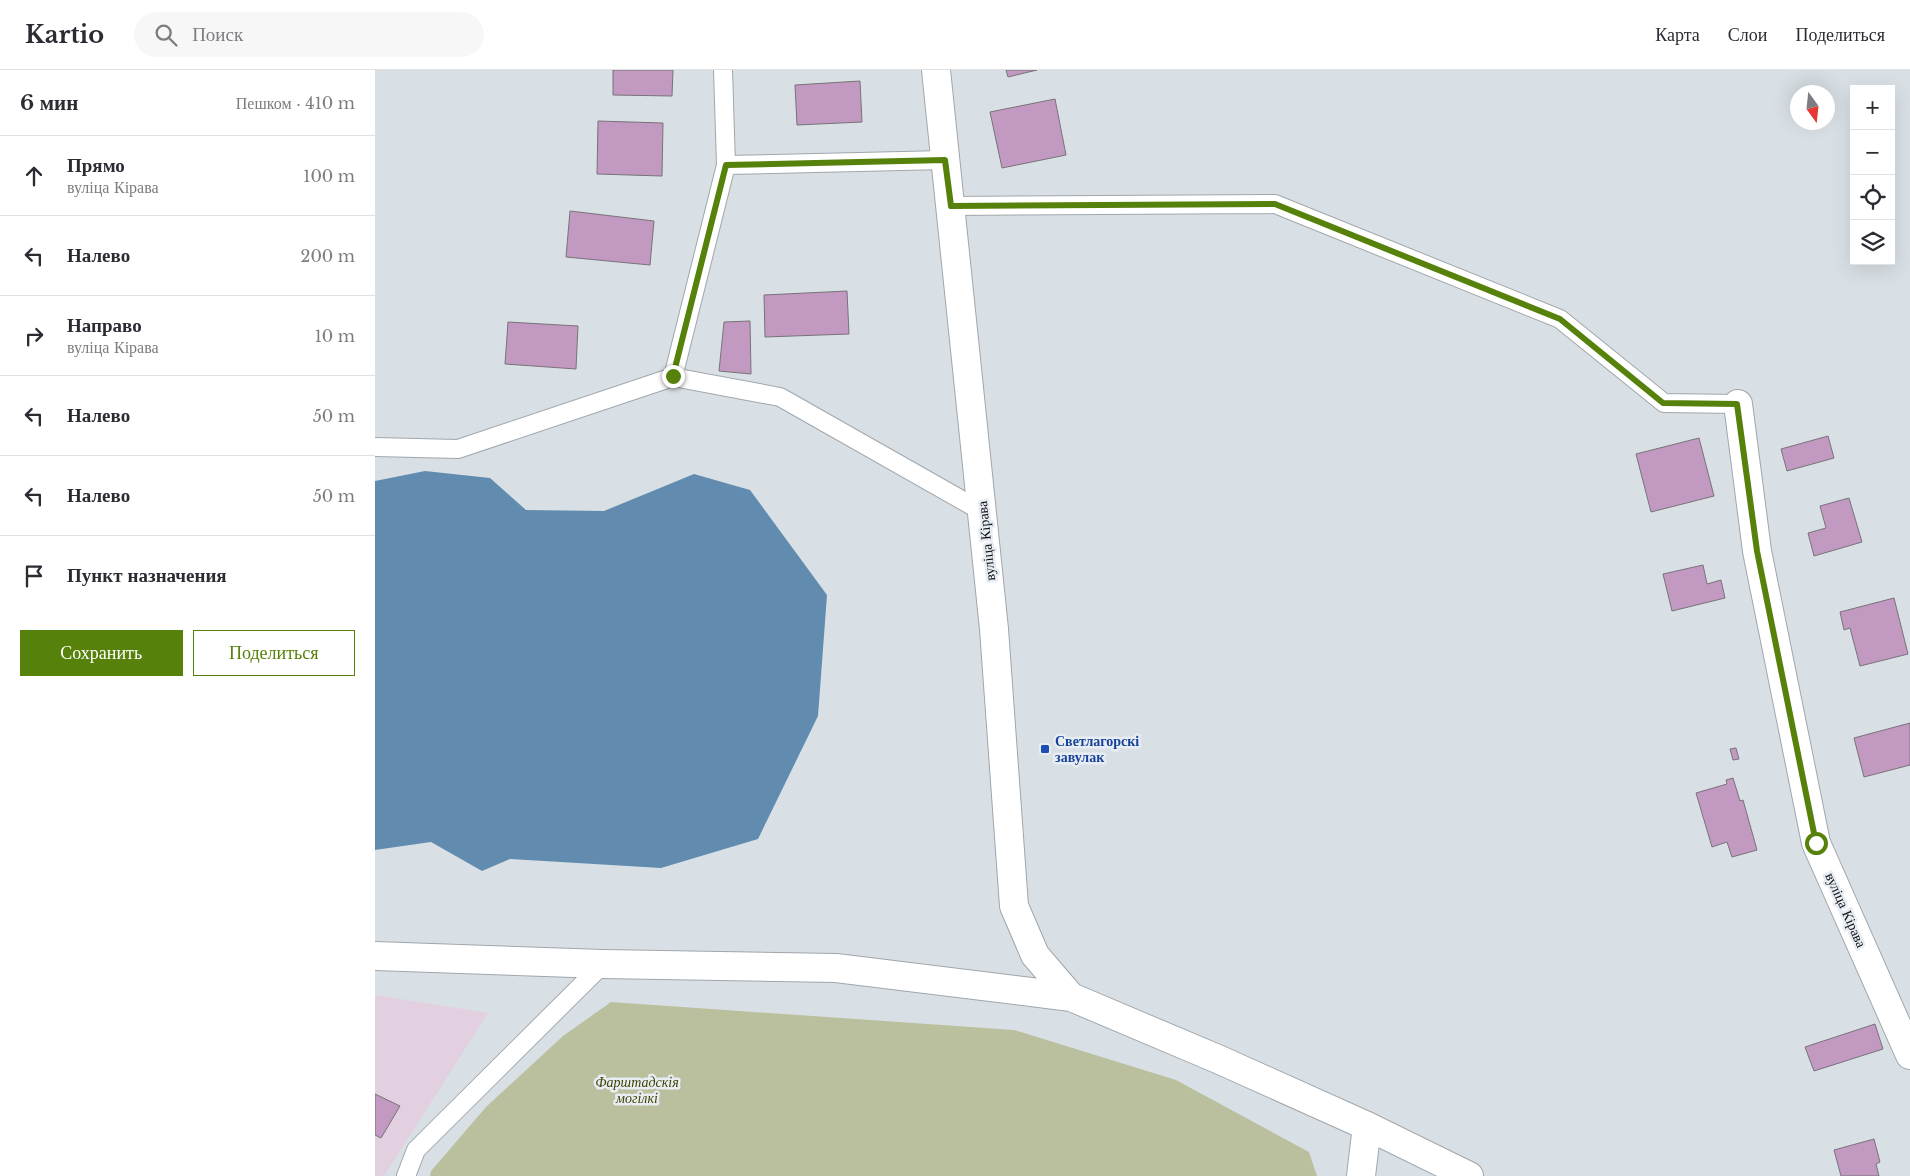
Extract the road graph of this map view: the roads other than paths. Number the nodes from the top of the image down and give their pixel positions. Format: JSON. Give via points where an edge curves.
{"nodes":[{"id":1,"x":723,"y":70,"type":"edge"},
{"id":2,"x":936,"y":70,"type":"edge"},
{"id":3,"x":945,"y":160,"type":"junction"},
{"id":4,"x":726,"y":165,"type":"junction"},
{"id":5,"x":951,"y":206,"type":"junction"},
{"id":6,"x":673,"y":376,"type":"junction"},
{"id":7,"x":1737,"y":404,"type":"joint"},
{"id":8,"x":375,"y":447,"type":"edge"},
{"id":9,"x":983,"y":512,"type":"junction"},
{"id":10,"x":375,"y":956,"type":"edge"},
{"id":11,"x":603,"y":964,"type":"junction"},
{"id":12,"x":1071,"y":997,"type":"junction"},
{"id":13,"x":1910,"y":1055,"type":"edge"},
{"id":14,"x":1367,"y":1126,"type":"junction"},
{"id":15,"x":406,"y":1176,"type":"edge"},
{"id":16,"x":1361,"y":1176,"type":"edge"},
{"id":17,"x":1469,"y":1176,"type":"edge"}],
"edges":[{"from":1,"to":4,"type":"lane"},
{"from":2,"to":3,"type":"street","name":"вуліца Кірава"},
{"from":3,"to":4,"type":"lane"},
{"from":3,"to":5,"type":"street","name":"вуліца Кірава"},
{"from":4,"to":6,"type":"lane"},
{"from":5,"to":7,"type":"lane","via":[[1275,204],[1560,319],[1663,403]]},
{"from":5,"to":9,"type":"street","name":"вуліца Кірава"},
{"from":6,"to":8,"type":"lane","via":[[457,448]]},
{"from":6,"to":9,"type":"lane","via":[[780,397]]},
{"from":7,"to":13,"type":"street","name":"вуліца Кірава","via":[[1757,551],[1816,843]]},
{"from":9,"to":12,"type":"street","name":"вуліца Кірава","via":[[1014,906],[1035,955]]},
{"from":10,"to":11,"type":"street"},
{"from":11,"to":12,"type":"street","via":[[836,968]]},
{"from":11,"to":15,"type":"lane","via":[[416,1150]]},
{"from":12,"to":14,"type":"street"},
{"from":14,"to":16,"type":"street"},
{"from":14,"to":17,"type":"street"}]}
